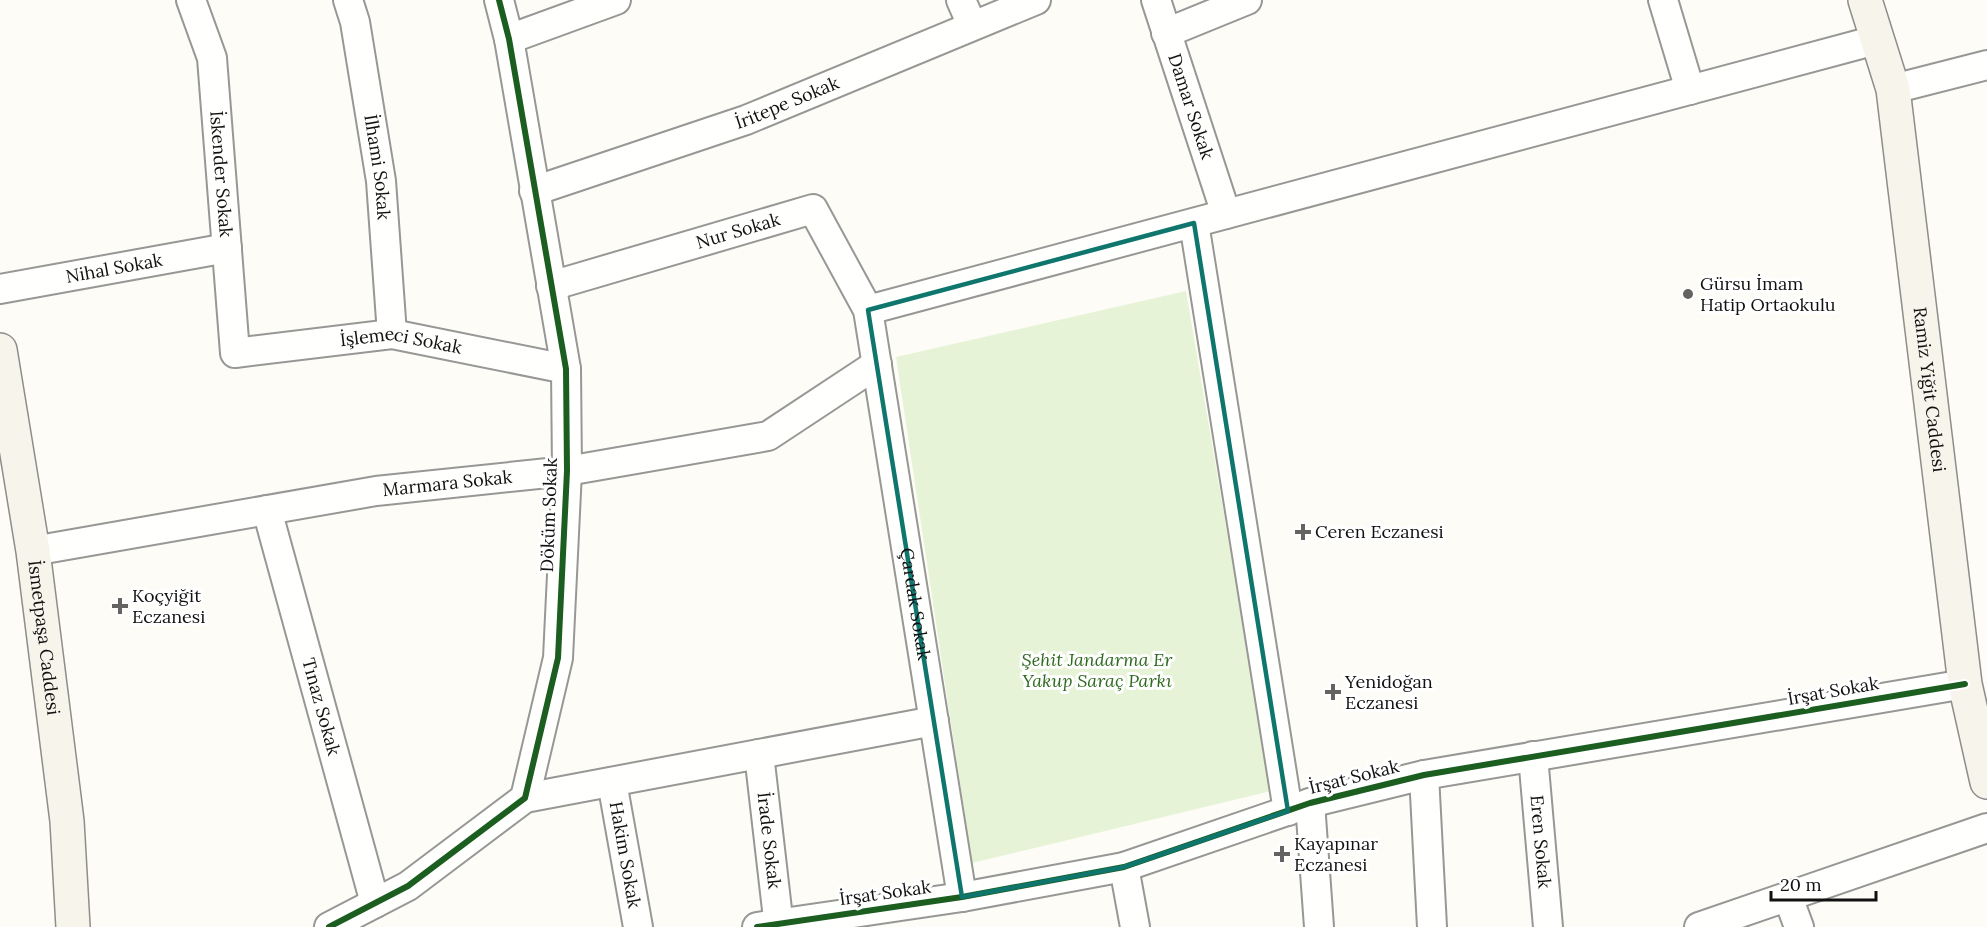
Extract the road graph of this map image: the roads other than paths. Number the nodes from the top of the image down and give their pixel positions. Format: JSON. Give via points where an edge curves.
{"nodes":[{"id":1,"x":191,"y":0,"type":"edge"},
{"id":2,"x":348,"y":0,"type":"edge"},
{"id":3,"x":499,"y":0,"type":"edge"},
{"id":4,"x":616,"y":0,"type":"edge"},
{"id":5,"x":1036,"y":0,"type":"edge"},
{"id":6,"x":1156,"y":0,"type":"edge"},
{"id":7,"x":1247,"y":0,"type":"edge"},
{"id":8,"x":1664,"y":0,"type":"edge"},
{"id":9,"x":1865,"y":0,"type":"edge"},
{"id":10,"x":967,"y":13,"type":"edge"},
{"id":11,"x":1166,"y":33,"type":"junction"},
{"id":12,"x":509,"y":39,"type":"junction"},
{"id":13,"x":1876,"y":40,"type":"junction"},
{"id":14,"x":1987,"y":65,"type":"edge"},
{"id":15,"x":1893,"y":89,"type":"junction"},
{"id":16,"x":1690,"y":90,"type":"junction"},
{"id":17,"x":534,"y":191,"type":"junction"},
{"id":18,"x":1226,"y":214,"type":"junction"},
{"id":19,"x":1194,"y":223,"type":"junction"},
{"id":20,"x":227,"y":248,"type":"junction"},
{"id":21,"x":551,"y":286,"type":"junction"},
{"id":22,"x":0,"y":289,"type":"edge"},
{"id":23,"x":868,"y":310,"type":"junction"},
{"id":24,"x":392,"y":334,"type":"junction"},
{"id":25,"x":0,"y":350,"type":"edge"},
{"id":26,"x":236,"y":353,"type":"joint"},
{"id":27,"x":877,"y":364,"type":"junction"},
{"id":28,"x":566,"y":369,"type":"junction"},
{"id":29,"x":6,"y":421,"type":"edge"},
{"id":30,"x":567,"y":471,"type":"junction"},
{"id":31,"x":267,"y":510,"type":"junction"},
{"id":32,"x":33,"y":551,"type":"junction"},
{"id":33,"x":1965,"y":684,"type":"junction"},
{"id":34,"x":934,"y":721,"type":"junction"},
{"id":35,"x":1980,"y":724,"type":"edge"},
{"id":36,"x":759,"y":754,"type":"junction"},
{"id":37,"x":1533,"y":756,"type":"junction"},
{"id":38,"x":1424,"y":774,"type":"junction"},
{"id":39,"x":612,"y":782,"type":"junction"},
{"id":40,"x":1987,"y":782,"type":"edge"},
{"id":41,"x":525,"y":798,"type":"junction"},
{"id":42,"x":1299,"y":807,"type":"junction"},
{"id":43,"x":1987,"y":828,"type":"edge"},
{"id":44,"x":1124,"y":867,"type":"junction"},
{"id":45,"x":962,"y":897,"type":"junction"},
{"id":46,"x":1788,"y":897,"type":"junction"},
{"id":47,"x":375,"y":903,"type":"junction"},
{"id":48,"x":772,"y":926,"type":"edge"},
{"id":49,"x":73,"y":927,"type":"edge"},
{"id":50,"x":329,"y":927,"type":"edge"},
{"id":51,"x":638,"y":927,"type":"edge"},
{"id":52,"x":1135,"y":927,"type":"edge"},
{"id":53,"x":1319,"y":927,"type":"edge"},
{"id":54,"x":1432,"y":927,"type":"edge"},
{"id":55,"x":1548,"y":927,"type":"edge"},
{"id":56,"x":1699,"y":927,"type":"edge"},
{"id":57,"x":1799,"y":927,"type":"edge"}],
"edges":[{"from":1,"to":20,"type":"street","name":"İskender Sokak","via":[[212,58]]},
{"from":2,"to":24,"type":"street","name":"İlhami Sokak","via":[[381,181]]},
{"from":3,"to":12,"type":"street","name":"Döküm Sokak"},
{"from":4,"to":12,"type":"street"},
{"from":5,"to":10,"type":"street","name":"İritepe Sokak"},
{"from":6,"to":11,"type":"street","name":"Damar Sokak"},
{"from":7,"to":11,"type":"street"},
{"from":8,"to":16,"type":"street"},
{"from":9,"to":13,"type":"main road","name":"Ramiz Yiğit Caddesi"},
{"from":10,"to":17,"type":"street","name":"İritepe Sokak","via":[[746,120]]},
{"from":11,"to":18,"type":"street","name":"Damar Sokak"},
{"from":12,"to":17,"type":"street","name":"Döküm Sokak"},
{"from":13,"to":15,"type":"main road","name":"Ramiz Yiğit Caddesi"},
{"from":13,"to":16,"type":"street"},
{"from":14,"to":15,"type":"street"},
{"from":15,"to":33,"type":"main road","name":"Ramiz Yiğit Caddesi"},
{"from":16,"to":18,"type":"street"},
{"from":17,"to":21,"type":"street","name":"Döküm Sokak"},
{"from":18,"to":19,"type":"street"},
{"from":19,"to":23,"type":"street"},
{"from":19,"to":42,"type":"street"},
{"from":20,"to":22,"type":"street","name":"Nihal Sokak"},
{"from":20,"to":26,"type":"street","name":"İskender Sokak"},
{"from":21,"to":23,"type":"street","name":"Nur Sokak","via":[[813,208]]},
{"from":21,"to":28,"type":"street","name":"Döküm Sokak"},
{"from":23,"to":27,"type":"street","name":"Çardak Sokak"},
{"from":24,"to":26,"type":"street","name":"İşlemeci Sokak"},
{"from":24,"to":28,"type":"street","name":"İşlemeci Sokak"},
{"from":25,"to":29,"type":"main road","name":"İsmetpaşa Caddesi"},
{"from":27,"to":30,"type":"street","name":"Marmara Sokak","via":[[768,436]]},
{"from":27,"to":34,"type":"street","name":"Çardak Sokak"},
{"from":28,"to":30,"type":"street","name":"Döküm Sokak"},
{"from":29,"to":32,"type":"main road","name":"İsmetpaşa Caddesi"},
{"from":30,"to":31,"type":"street","name":"Marmara Sokak","via":[[376,491]]},
{"from":30,"to":41,"type":"street","name":"Döküm Sokak","via":[[558,658]]},
{"from":31,"to":32,"type":"street","name":"Marmara Sokak"},
{"from":31,"to":47,"type":"street","name":"Tınaz Sokak"},
{"from":32,"to":49,"type":"main road","name":"İsmetpaşa Caddesi","via":[[67,821]]},
{"from":33,"to":35,"type":"main road","name":"Ramiz Yiğit Caddesi"},
{"from":33,"to":37,"type":"street","name":"İrşat Sokak"},
{"from":34,"to":36,"type":"street"},
{"from":34,"to":45,"type":"street","name":"Çardak Sokak"},
{"from":35,"to":40,"type":"main road","name":"Ramiz Yiğit Caddesi"},
{"from":36,"to":39,"type":"street"},
{"from":36,"to":48,"type":"street","name":"İrade Sokak"},
{"from":37,"to":38,"type":"street","name":"İrşat Sokak"},
{"from":37,"to":55,"type":"street","name":"Eren Sokak"},
{"from":38,"to":42,"type":"street","name":"İrşat Sokak"},
{"from":38,"to":54,"type":"street"},
{"from":39,"to":41,"type":"street"},
{"from":39,"to":51,"type":"street","name":"Hakim Sokak"},
{"from":41,"to":47,"type":"street","via":[[408,886]]},
{"from":42,"to":44,"type":"street","name":"İrşat Sokak"},
{"from":42,"to":53,"type":"street"},
{"from":43,"to":46,"type":"street"},
{"from":44,"to":45,"type":"street","name":"İrşat Sokak"},
{"from":44,"to":52,"type":"street"},
{"from":45,"to":48,"type":"street","name":"İrşat Sokak"},
{"from":46,"to":56,"type":"street"},
{"from":46,"to":57,"type":"street"},
{"from":47,"to":50,"type":"street"}]}
